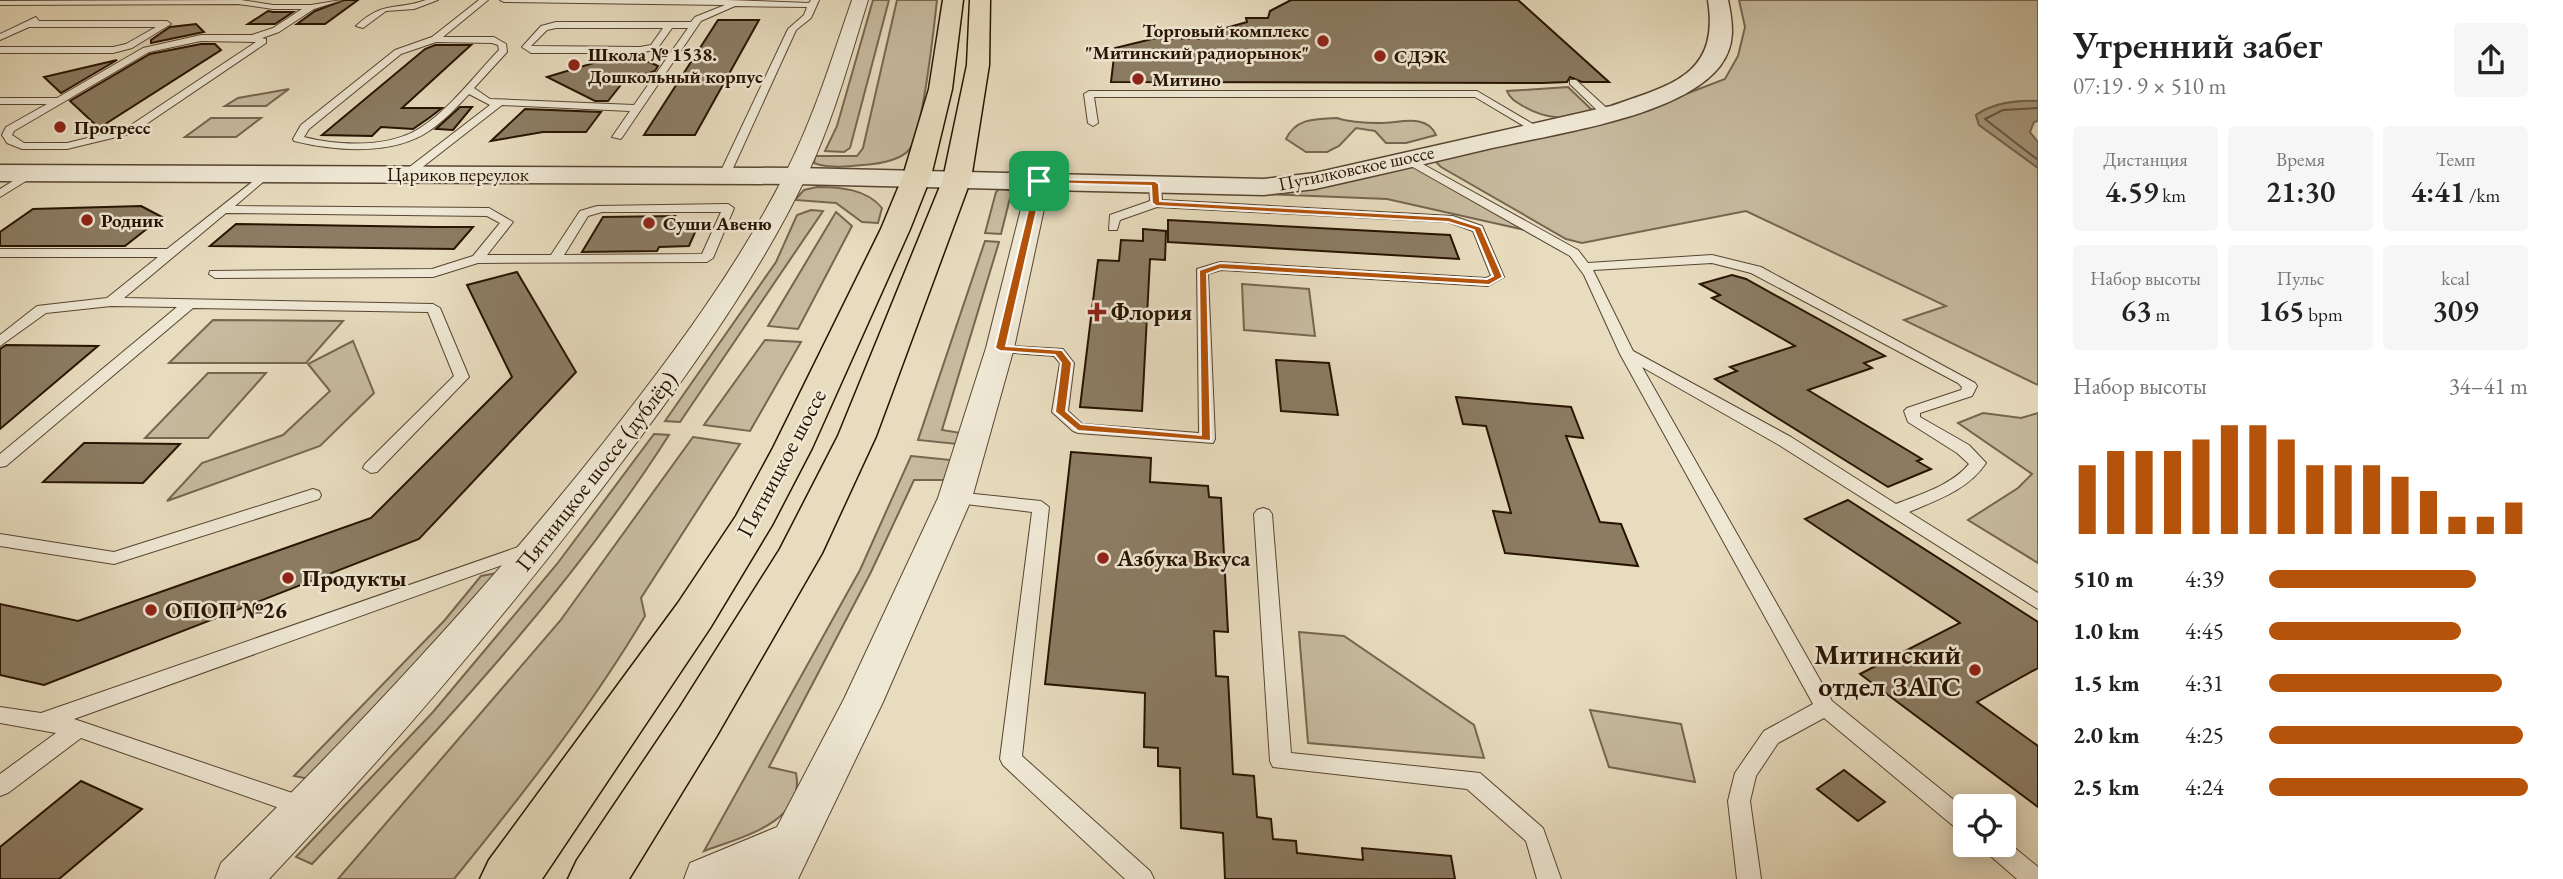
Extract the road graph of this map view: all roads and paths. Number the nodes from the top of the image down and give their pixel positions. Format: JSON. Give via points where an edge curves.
{"nodes":[{"id":1,"x":338,"y":0,"type":"edge"},
{"id":2,"x":434,"y":0,"type":"edge"},
{"id":3,"x":484,"y":0,"type":"edge"},
{"id":4,"x":504,"y":0,"type":"edge"},
{"id":5,"x":860,"y":0,"type":"edge"},
{"id":6,"x":953,"y":0,"type":"edge"},
{"id":7,"x":980,"y":0,"type":"edge"},
{"id":8,"x":1718,"y":0,"type":"edge"},
{"id":9,"x":0,"y":3,"type":"edge"},
{"id":10,"x":71,"y":3,"type":"junction"},
{"id":11,"x":814,"y":3,"type":"edge"},
{"id":12,"x":734,"y":4,"type":"junction"},
{"id":13,"x":311,"y":8,"type":"junction"},
{"id":14,"x":26,"y":24,"type":"junction"},
{"id":15,"x":50,"y":24,"type":"junction"},
{"id":16,"x":669,"y":25,"type":"junction"},
{"id":17,"x":694,"y":25,"type":"junction"},
{"id":18,"x":359,"y":26,"type":"dead end"},
{"id":19,"x":0,"y":37,"type":"edge"},
{"id":20,"x":253,"y":38,"type":"junction"},
{"id":21,"x":435,"y":39,"type":"junction"},
{"id":22,"x":0,"y":49,"type":"edge"},
{"id":23,"x":1573,"y":82,"type":"dead end"},
{"id":24,"x":467,"y":88,"type":"junction"},
{"id":25,"x":60,"y":100,"type":"junction"},
{"id":26,"x":0,"y":101,"type":"edge"},
{"id":27,"x":500,"y":102,"type":"junction"},
{"id":28,"x":638,"y":108,"type":"junction"},
{"id":29,"x":1607,"y":114,"type":"junction"},
{"id":30,"x":1093,"y":123,"type":"dead end"},
{"id":31,"x":1538,"y":130,"type":"junction"},
{"id":32,"x":617,"y":138,"type":"dead end"},
{"id":33,"x":1406,"y":159,"type":"junction"},
{"id":34,"x":0,"y":173,"type":"edge"},
{"id":35,"x":33,"y":173,"type":"junction"},
{"id":36,"x":266,"y":174,"type":"junction"},
{"id":37,"x":407,"y":174,"type":"junction"},
{"id":38,"x":725,"y":175,"type":"junction"},
{"id":39,"x":796,"y":176,"type":"junction"},
{"id":40,"x":937,"y":178,"type":"junction"},
{"id":41,"x":1039,"y":181,"type":"junction"},
{"id":42,"x":0,"y":194,"type":"edge"},
{"id":43,"x":1156,"y":194,"type":"junction"},
{"id":44,"x":225,"y":209,"type":"junction"},
{"id":45,"x":1113,"y":228,"type":"dead end"},
{"id":46,"x":0,"y":253,"type":"edge"},
{"id":47,"x":168,"y":253,"type":"junction"},
{"id":48,"x":477,"y":259,"type":"junction"},
{"id":49,"x":555,"y":259,"type":"junction"},
{"id":50,"x":1586,"y":267,"type":"junction"},
{"id":51,"x":215,"y":274,"type":"dead end"},
{"id":52,"x":111,"y":302,"type":"junction"},
{"id":53,"x":189,"y":304,"type":"junction"},
{"id":54,"x":0,"y":342,"type":"edge"},
{"id":55,"x":1000,"y":348,"type":"junction"},
{"id":56,"x":1627,"y":354,"type":"junction"},
{"id":57,"x":0,"y":462,"type":"edge"},
{"id":58,"x":371,"y":468,"type":"dead end"},
{"id":59,"x":313,"y":495,"type":"dead end"},
{"id":60,"x":955,"y":498,"type":"junction"},
{"id":61,"x":1894,"y":511,"type":"junction"},
{"id":62,"x":1263,"y":514,"type":"dead end"},
{"id":63,"x":0,"y":540,"type":"edge"},
{"id":64,"x":541,"y":545,"type":"junction"},
{"id":65,"x":2038,"y":602,"type":"edge"},
{"id":66,"x":1825,"y":707,"type":"junction"},
{"id":67,"x":0,"y":715,"type":"edge"},
{"id":68,"x":40,"y":722,"type":"junction"},
{"id":69,"x":78,"y":728,"type":"junction"},
{"id":70,"x":0,"y":786,"type":"edge"},
{"id":71,"x":307,"y":808,"type":"junction"},
{"id":72,"x":1953,"y":811,"type":"edge"},
{"id":73,"x":796,"y":840,"type":"junction"},
{"id":74,"x":2008,"y":857,"type":"edge"},
{"id":75,"x":238,"y":879,"type":"edge"},
{"id":76,"x":509,"y":879,"type":"edge"},
{"id":77,"x":597,"y":879,"type":"edge"},
{"id":78,"x":707,"y":879,"type":"edge"},
{"id":79,"x":774,"y":879,"type":"edge"},
{"id":80,"x":1142,"y":879,"type":"edge"},
{"id":81,"x":1549,"y":879,"type":"edge"},
{"id":82,"x":1749,"y":879,"type":"edge"},
{"id":83,"x":2035,"y":879,"type":"edge"}],
"edges":[{"from":1,"to":13,"type":"lane"},
{"from":2,"to":18,"type":"lane","via":[[384,9]]},
{"from":3,"to":21,"type":"lane"},
{"from":4,"to":12,"type":"lane"},
{"from":5,"to":39,"type":"street","name":"Пятницкое шоссе (дублёр)"},
{"from":6,"to":40,"type":"main road","name":"Пятницкое шоссе","via":[[938,104]]},
{"from":7,"to":40,"type":"main road","name":"Пятницкое шоссе","via":[[978,65]]},
{"from":8,"to":29,"type":"street","name":"Путилковское шоссе","via":[[1721,42],[1716,61],[1707,71],[1665,94]]},
{"from":9,"to":10,"type":"lane"},
{"from":10,"to":13,"type":"lane","via":[[238,2]]},
{"from":10,"to":14,"type":"lane"},
{"from":11,"to":12,"type":"lane"},
{"from":11,"to":38,"type":"lane","via":[[808,16],[792,29]]},
{"from":12,"to":17,"type":"lane"},
{"from":13,"to":20,"type":"lane"},
{"from":14,"to":15,"type":"lane"},
{"from":14,"to":19,"type":"lane"},
{"from":15,"to":22,"type":"lane"},
{"from":15,"to":22,"type":"lane","via":[[167,24],[113,50]]},
{"from":16,"to":16,"type":"lane","via":[[556,25],[544,28],[526,47],[640,50],[654,47]]},
{"from":16,"to":17,"type":"lane"},
{"from":17,"to":28,"type":"lane"},
{"from":20,"to":25,"type":"lane","via":[[201,38],[146,50]]},
{"from":20,"to":25,"type":"lane","via":[[263,41],[129,131],[67,146],[22,146],[11,141],[10,129]]},
{"from":21,"to":24,"type":"lane","via":[[502,44],[504,50]]},
{"from":21,"to":24,"type":"lane","via":[[398,52],[305,127],[298,139],[332,145],[380,144],[409,137],[424,131]]},
{"from":23,"to":29,"type":"lane"},
{"from":24,"to":27,"type":"lane","via":[[488,102]]},
{"from":25,"to":26,"type":"lane"},
{"from":27,"to":28,"type":"lane"},
{"from":27,"to":37,"type":"lane"},
{"from":28,"to":32,"type":"lane"},
{"from":29,"to":31,"type":"street","name":"Путилковское шоссе"},
{"from":30,"to":31,"type":"lane","via":[[1089,94],[1477,93]]},
{"from":31,"to":33,"type":"street","name":"Путилковское шоссе"},
{"from":33,"to":43,"type":"street","name":"Путилковское шоссе","via":[[1293,185]]},
{"from":33,"to":50,"type":"lane","via":[[1574,253]]},
{"from":34,"to":35,"type":"street","name":"Цариков переулок"},
{"from":35,"to":36,"type":"street","name":"Цариков переулок"},
{"from":35,"to":42,"type":"lane"},
{"from":36,"to":37,"type":"street","name":"Цариков переулок"},
{"from":36,"to":44,"type":"lane"},
{"from":37,"to":38,"type":"street","name":"Цариков переулок"},
{"from":38,"to":39,"type":"street","name":"Цариков переулок"},
{"from":39,"to":40,"type":"street","name":"Цариков переулок"},
{"from":39,"to":64,"type":"street","name":"Пятницкое шоссе (дублёр)","via":[[707,327]]},
{"from":40,"to":41,"type":"street","name":"Путилковское шоссе"},
{"from":40,"to":76,"type":"main road","name":"Пятницкое шоссе","via":[[752,524],[635,702]]},
{"from":40,"to":77,"type":"main road","name":"Пятницкое шоссе","via":[[932,248],[857,436],[800,553]]},
{"from":41,"to":43,"type":"street","name":"Путилковское шоссе"},
{"from":41,"to":55,"type":"street"},
{"from":43,"to":45,"type":"lane","via":[[1114,218]]},
{"from":43,"to":55,"type":"lane","via":[[1449,219],[1478,229],[1498,277],[1489,282],[1220,266],[1202,272],[1207,439],[1078,428],[1060,412],[1067,363],[1058,352]]},
{"from":44,"to":47,"type":"lane"},
{"from":44,"to":48,"type":"lane","via":[[489,212],[507,222]]},
{"from":46,"to":47,"type":"lane"},
{"from":47,"to":52,"type":"lane"},
{"from":48,"to":49,"type":"lane"},
{"from":48,"to":51,"type":"lane","via":[[433,273]]},
{"from":49,"to":49,"type":"lane","via":[[706,258],[728,208],[601,208],[584,214]]},
{"from":50,"to":56,"type":"lane"},
{"from":50,"to":61,"type":"lane","via":[[1712,259],[1756,270],[1970,386],[1968,393],[1912,411],[1913,419],[1978,463],[1974,471]]},
{"from":52,"to":53,"type":"lane"},
{"from":52,"to":54,"type":"lane","via":[[42,309]]},
{"from":53,"to":57,"type":"lane"},
{"from":53,"to":58,"type":"lane","via":[[433,308],[462,377]]},
{"from":55,"to":60,"type":"street"},
{"from":56,"to":61,"type":"lane","via":[[1785,441]]},
{"from":56,"to":66,"type":"lane"},
{"from":59,"to":63,"type":"lane","via":[[114,558]]},
{"from":60,"to":73,"type":"street"},
{"from":60,"to":80,"type":"lane","via":[[1041,507],[1011,759]]},
{"from":61,"to":65,"type":"lane"},
{"from":62,"to":81,"type":"lane","via":[[1281,761],[1472,780],[1535,835]]},
{"from":64,"to":68,"type":"lane"},
{"from":64,"to":71,"type":"street","name":"Пятницкое шоссе (дублёр)"},
{"from":66,"to":72,"type":"lane"},
{"from":66,"to":82,"type":"lane","via":[[1771,737],[1746,773],[1738,801]]},
{"from":67,"to":68,"type":"lane"},
{"from":68,"to":69,"type":"lane"},
{"from":69,"to":70,"type":"lane"},
{"from":69,"to":71,"type":"lane"},
{"from":71,"to":75,"type":"street","name":"Пятницкое шоссе (дублёр)"},
{"from":73,"to":78,"type":"street"},
{"from":73,"to":79,"type":"street"},
{"from":74,"to":83,"type":"lane"}]}
